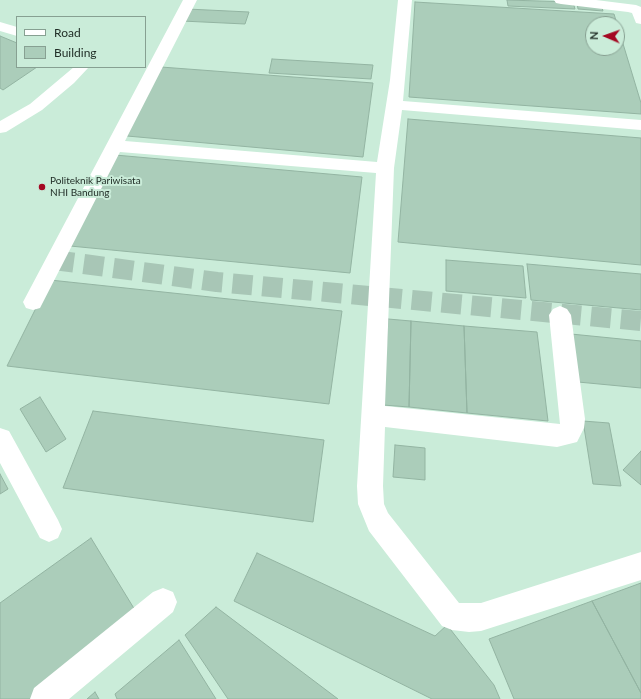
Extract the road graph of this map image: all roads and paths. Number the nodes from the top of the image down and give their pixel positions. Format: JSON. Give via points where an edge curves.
{"nodes":[{"id":1,"x":190,"y":0,"type":"edge"},
{"id":2,"x":405,"y":0,"type":"edge"},
{"id":3,"x":560,"y":0,"type":"edge"},
{"id":4,"x":641,"y":20,"type":"edge"},
{"id":5,"x":0,"y":26,"type":"edge"},
{"id":6,"x":16,"y":32,"type":"edge"},
{"id":7,"x":64,"y":68,"type":"edge"},
{"id":8,"x":81,"y":68,"type":"edge"},
{"id":9,"x":394,"y":105,"type":"junction"},
{"id":10,"x":0,"y":116,"type":"edge"},
{"id":11,"x":641,"y":125,"type":"edge"},
{"id":12,"x":0,"y":128,"type":"edge"},
{"id":13,"x":113,"y":146,"type":"junction"},
{"id":14,"x":385,"y":168,"type":"junction"},
{"id":15,"x":33,"y":302,"type":"dead end"},
{"id":16,"x":560,"y":315,"type":"dead end"},
{"id":17,"x":374,"y":415,"type":"junction"},
{"id":18,"x":0,"y":439,"type":"edge"},
{"id":19,"x":49,"y":529,"type":"dead end"},
{"id":20,"x":641,"y":566,"type":"edge"},
{"id":21,"x":163,"y":602,"type":"dead end"},
{"id":22,"x":45,"y":699,"type":"edge"}],
"edges":[{"from":1,"to":13,"type":"lane"},
{"from":2,"to":9,"type":"lane"},
{"from":3,"to":4,"type":"lane","via":[[631,8],[638,11]]},
{"from":5,"to":6,"type":"lane"},
{"from":7,"to":10,"type":"lane","via":[[24,102]]},
{"from":8,"to":12,"type":"lane","via":[[36,107]]},
{"from":9,"to":11,"type":"lane"},
{"from":9,"to":14,"type":"lane"},
{"from":13,"to":14,"type":"lane"},
{"from":13,"to":15,"type":"lane"},
{"from":14,"to":17,"type":"lane"},
{"from":16,"to":17,"type":"lane","via":[[573,419],[568,434],[557,436]]},
{"from":17,"to":20,"type":"lane","via":[[371,504],[378,522],[452,616],[481,617]]},
{"from":18,"to":19,"type":"lane"},
{"from":21,"to":22,"type":"lane"}]}
